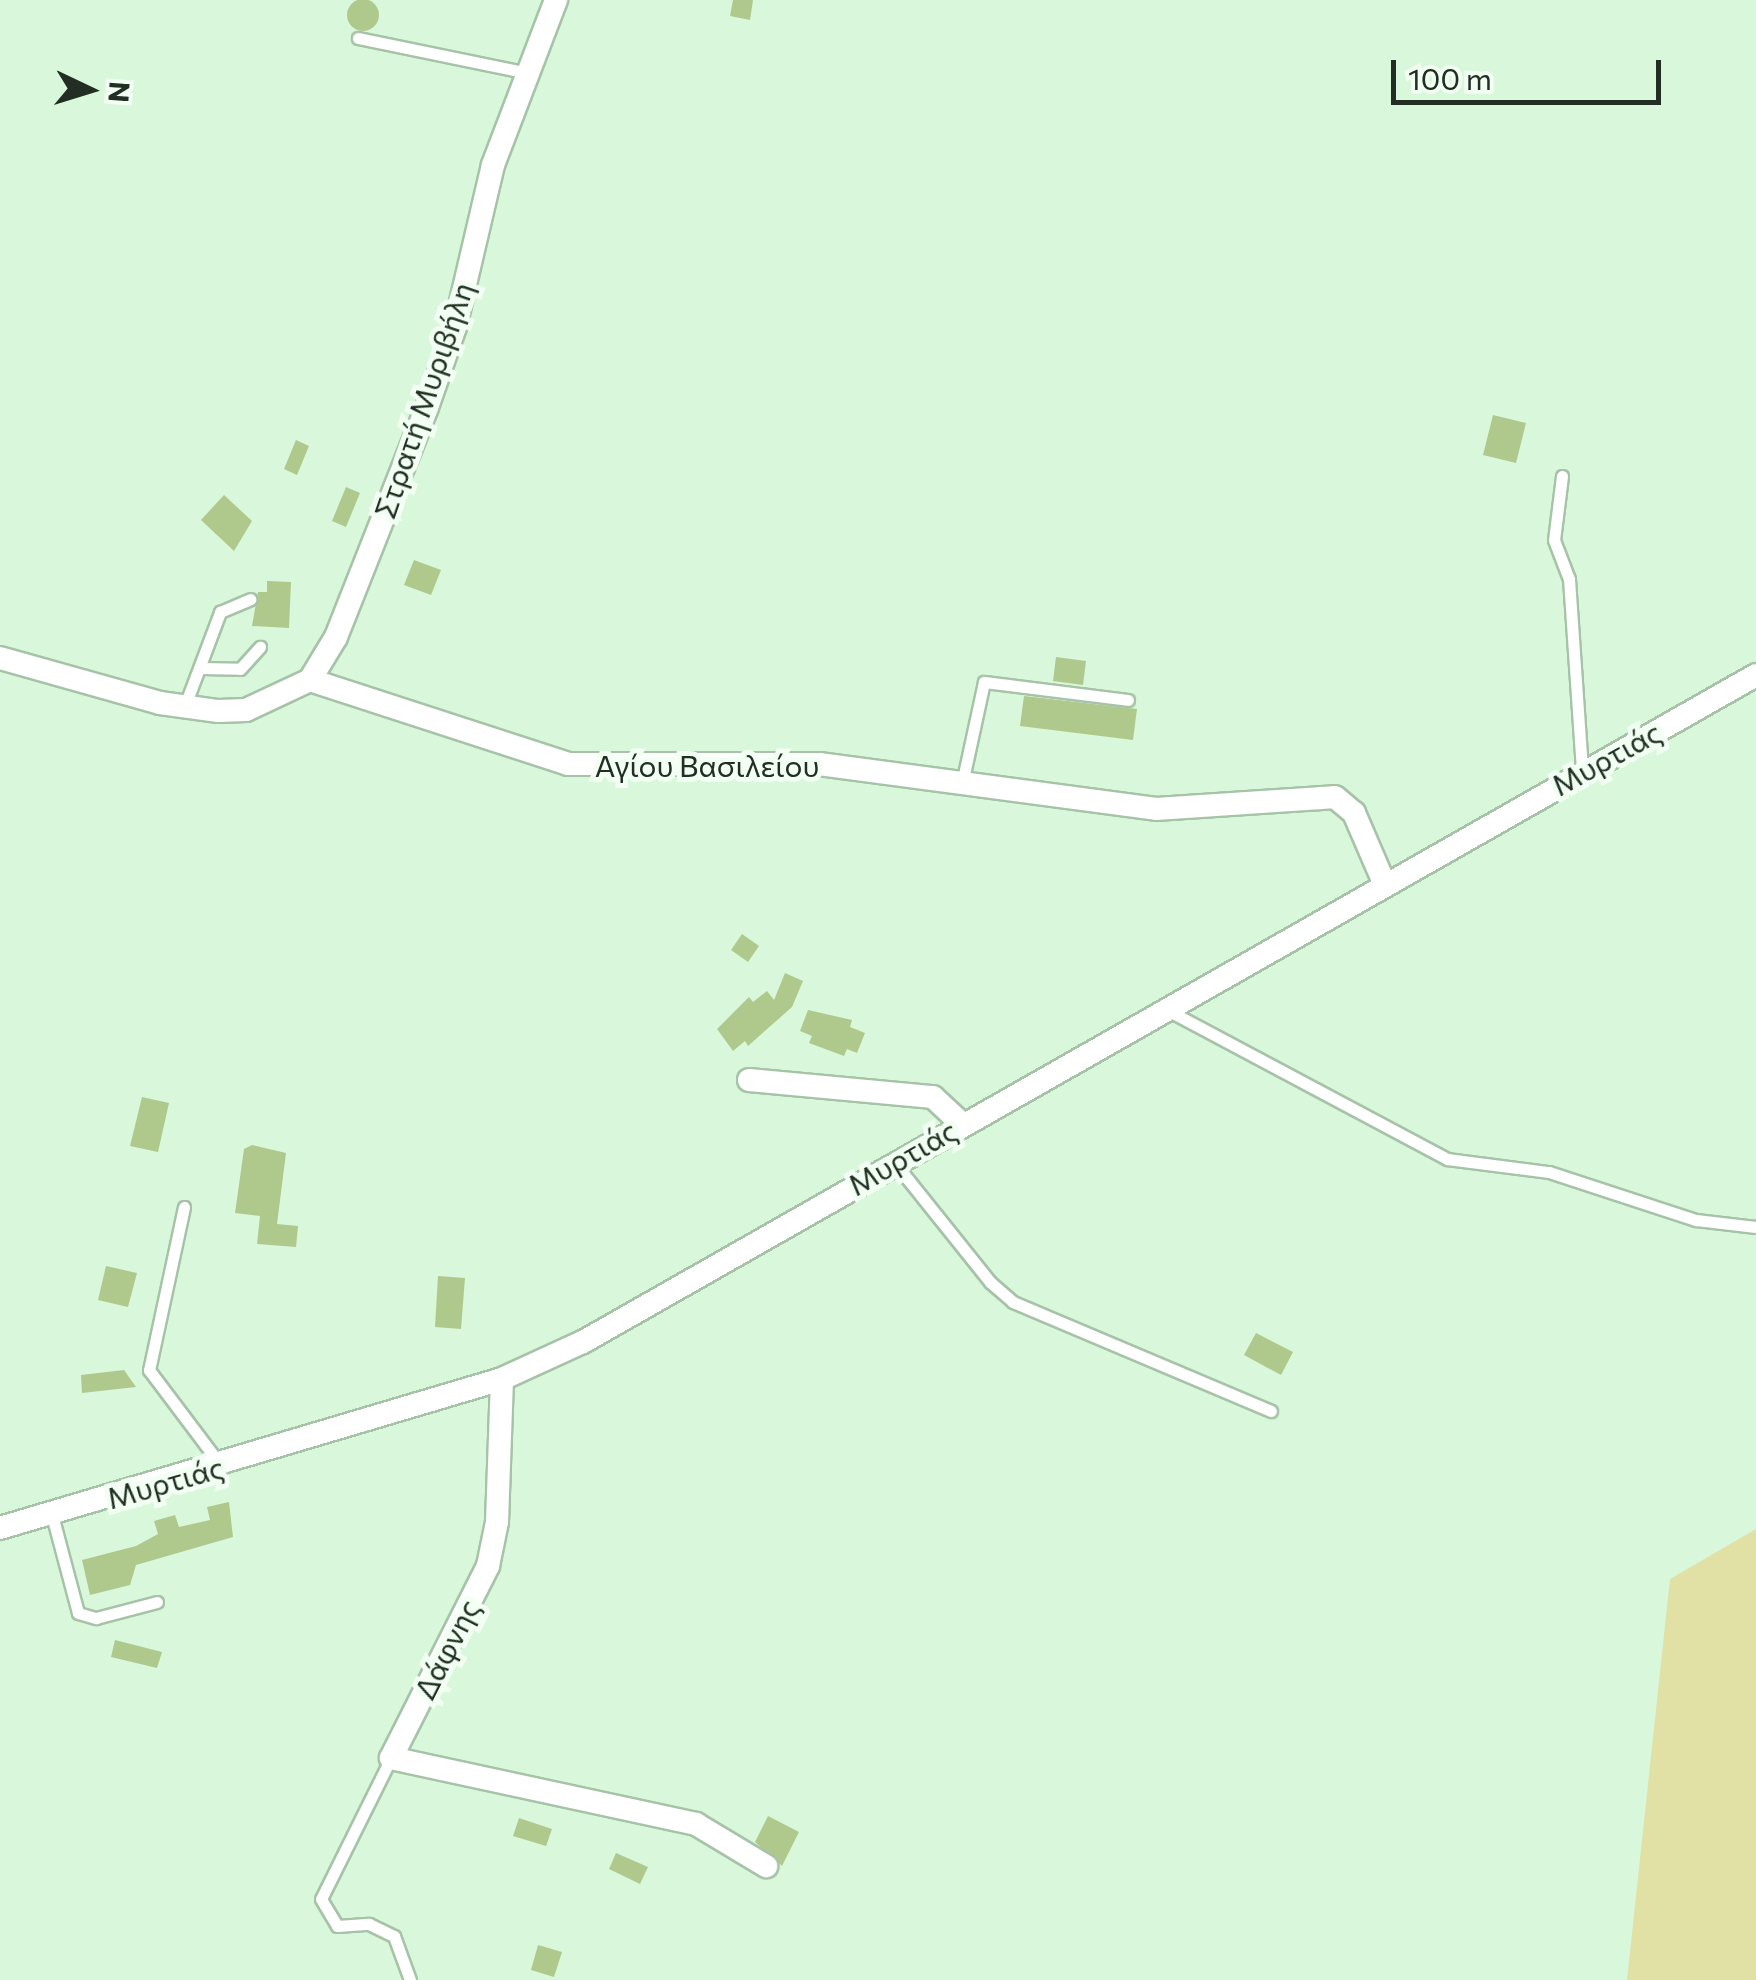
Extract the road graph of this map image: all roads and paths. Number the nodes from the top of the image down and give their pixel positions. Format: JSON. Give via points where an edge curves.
{"nodes":[{"id":1,"x":556,"y":0,"type":"edge"},
{"id":2,"x":358,"y":38,"type":"dead end"},
{"id":3,"x":524,"y":72,"type":"junction"},
{"id":4,"x":1562,"y":476,"type":"dead end"},
{"id":5,"x":250,"y":599,"type":"dead end"},
{"id":6,"x":260,"y":648,"type":"dead end"},
{"id":7,"x":0,"y":658,"type":"edge"},
{"id":8,"x":201,"y":668,"type":"junction"},
{"id":9,"x":1756,"y":675,"type":"edge"},
{"id":10,"x":310,"y":680,"type":"junction"},
{"id":11,"x":1128,"y":700,"type":"dead end"},
{"id":12,"x":184,"y":708,"type":"junction"},
{"id":13,"x":1582,"y":771,"type":"junction"},
{"id":14,"x":962,"y":779,"type":"junction"},
{"id":15,"x":1385,"y":886,"type":"junction"},
{"id":16,"x":1170,"y":1012,"type":"junction"},
{"id":17,"x":749,"y":1080,"type":"dead end"},
{"id":18,"x":961,"y":1123,"type":"junction"},
{"id":19,"x":894,"y":1162,"type":"junction"},
{"id":20,"x":184,"y":1207,"type":"dead end"},
{"id":21,"x":1756,"y":1227,"type":"edge"},
{"id":22,"x":502,"y":1380,"type":"junction"},
{"id":23,"x":1271,"y":1411,"type":"dead end"},
{"id":24,"x":222,"y":1466,"type":"junction"},
{"id":25,"x":52,"y":1515,"type":"junction"},
{"id":26,"x":0,"y":1528,"type":"edge"},
{"id":27,"x":157,"y":1602,"type":"dead end"},
{"id":28,"x":391,"y":1758,"type":"junction"},
{"id":29,"x":766,"y":1866,"type":"dead end"},
{"id":30,"x":410,"y":1980,"type":"edge"}],
"edges":[{"from":1,"to":3,"type":"street","name":"Στρατή Μυριβήλη"},
{"from":2,"to":3,"type":"lane"},
{"from":3,"to":10,"type":"street","name":"Στρατή Μυριβήλη","via":[[493,165],[455,327],[357,589],[324,665]]},
{"from":4,"to":13,"type":"lane","via":[[1554,540],[1569,579]]},
{"from":5,"to":8,"type":"lane","via":[[220,612]]},
{"from":6,"to":8,"type":"lane","via":[[240,670]]},
{"from":7,"to":12,"type":"street"},
{"from":8,"to":12,"type":"lane"},
{"from":9,"to":13,"type":"street","name":"Μυρτιάς"},
{"from":10,"to":12,"type":"street","via":[[246,710]]},
{"from":10,"to":14,"type":"street","name":"Αγίου Βασιλείου","via":[[568,764],[819,764]]},
{"from":11,"to":14,"type":"lane","via":[[984,682]]},
{"from":13,"to":15,"type":"street","name":"Μυρτιάς"},
{"from":14,"to":15,"type":"street","name":"Αγίου Βασιλείου","via":[[1156,809],[1335,798],[1354,813]]},
{"from":15,"to":16,"type":"street","name":"Μυρτιάς"},
{"from":16,"to":18,"type":"street","name":"Μυρτιάς"},
{"from":16,"to":21,"type":"lane","via":[[1447,1159],[1548,1172],[1696,1220]]},
{"from":17,"to":18,"type":"street","via":[[933,1097]]},
{"from":18,"to":19,"type":"street","name":"Μυρτιάς"},
{"from":19,"to":22,"type":"street","name":"Μυρτιάς","via":[[583,1342]]},
{"from":19,"to":23,"type":"lane","via":[[990,1282],[1014,1302]]},
{"from":20,"to":24,"type":"lane","via":[[149,1370]]},
{"from":22,"to":24,"type":"street","name":"Μυρτιάς"},
{"from":22,"to":28,"type":"street","name":"Δάφνης","via":[[497,1522],[488,1566]]},
{"from":24,"to":25,"type":"street","name":"Μυρτιάς"},
{"from":25,"to":26,"type":"street","name":"Μυρτιάς"},
{"from":25,"to":27,"type":"lane","via":[[78,1613],[96,1618]]},
{"from":28,"to":29,"type":"street","via":[[696,1824]]},
{"from":28,"to":30,"type":"lane","name":"Δάφνης","via":[[320,1899],[337,1926],[369,1924],[394,1936]]}]}
